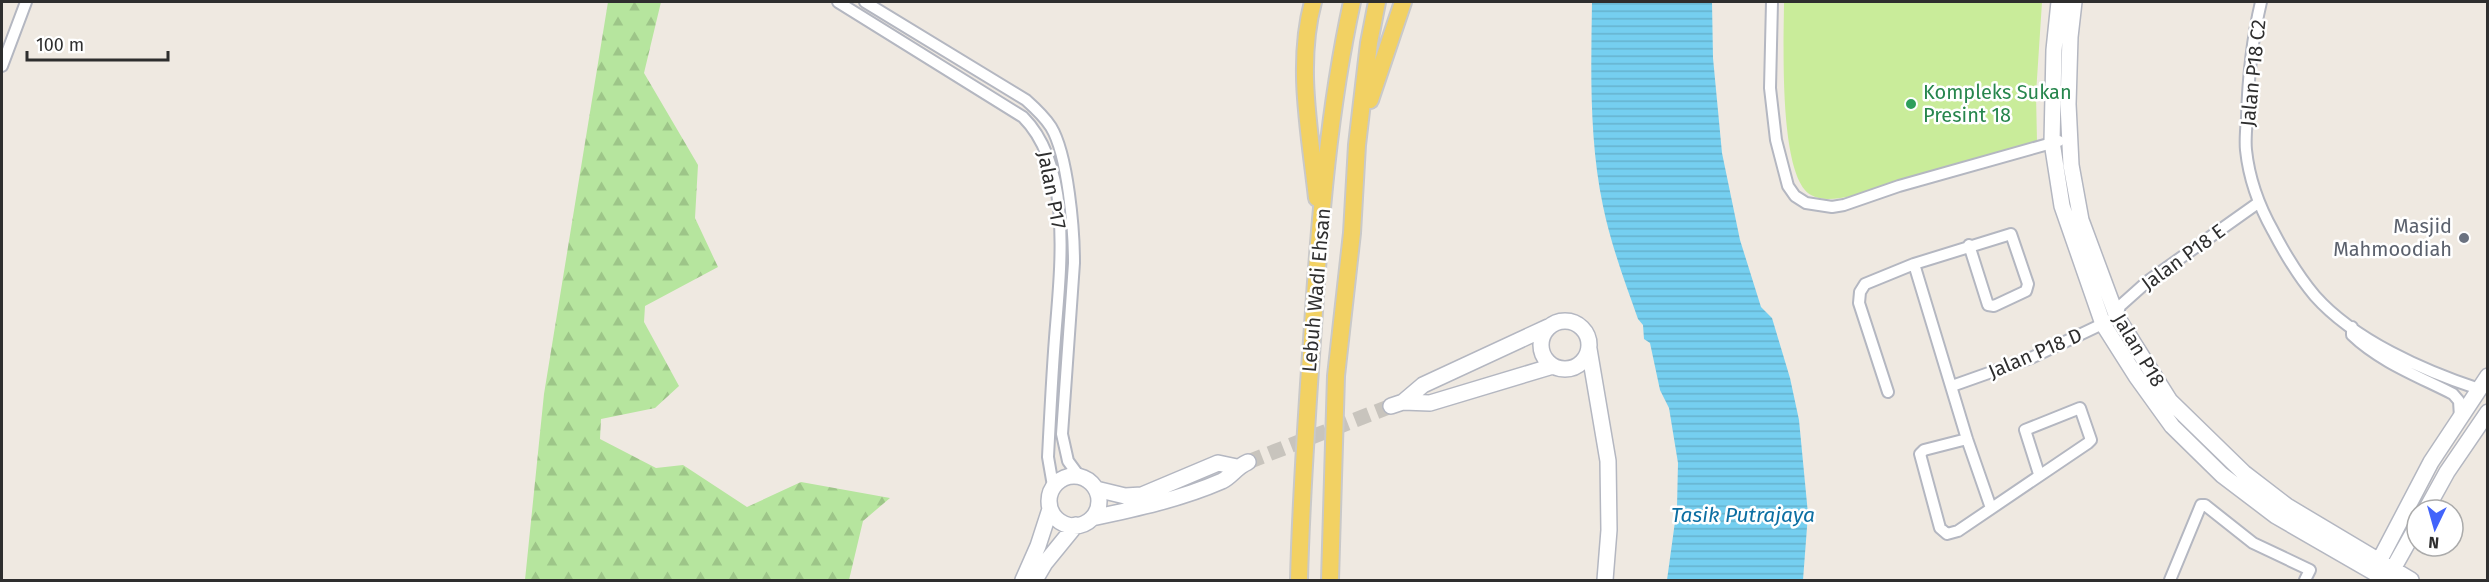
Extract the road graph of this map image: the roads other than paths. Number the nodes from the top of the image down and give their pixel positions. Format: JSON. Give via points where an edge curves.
{"nodes":[{"id":1,"x":26,"y":2,"type":"edge"},
{"id":2,"x":838,"y":2,"type":"edge"},
{"id":3,"x":865,"y":2,"type":"edge"},
{"id":4,"x":1313,"y":2,"type":"edge"},
{"id":5,"x":1352,"y":2,"type":"edge"},
{"id":6,"x":1377,"y":2,"type":"edge"},
{"id":7,"x":1403,"y":2,"type":"edge"},
{"id":8,"x":1772,"y":2,"type":"edge"},
{"id":9,"x":2059,"y":2,"type":"edge"},
{"id":10,"x":2074,"y":2,"type":"edge"},
{"id":11,"x":2261,"y":2,"type":"edge"},
{"id":12,"x":2,"y":66,"type":"edge"},
{"id":13,"x":2068,"y":140,"type":"junction"},
{"id":14,"x":2052,"y":142,"type":"junction"},
{"id":15,"x":1357,"y":145,"type":"junction"},
{"id":16,"x":2258,"y":203,"type":"junction"},
{"id":17,"x":1320,"y":229,"type":"junction"},
{"id":18,"x":1969,"y":245,"type":"junction"},
{"id":19,"x":1914,"y":264,"type":"junction"},
{"id":20,"x":2110,"y":320,"type":"junction"},
{"id":21,"x":1548,"y":327,"type":"junction"},
{"id":22,"x":2352,"y":327,"type":"junction"},
{"id":23,"x":1589,"y":349,"type":"junction"},
{"id":24,"x":1560,"y":367,"type":"junction"},
{"id":25,"x":1594,"y":381,"type":"junction"},
{"id":26,"x":2483,"y":382,"type":"edge"},
{"id":27,"x":1952,"y":386,"type":"junction"},
{"id":28,"x":1888,"y":392,"type":"dead end"},
{"id":29,"x":2487,"y":412,"type":"edge"},
{"id":30,"x":2460,"y":417,"type":"junction"},
{"id":31,"x":1967,"y":440,"type":"junction"},
{"id":32,"x":2039,"y":474,"type":"junction"},
{"id":33,"x":1079,"y":476,"type":"junction"},
{"id":34,"x":1053,"y":486,"type":"junction"},
{"id":35,"x":1096,"y":489,"type":"junction"},
{"id":36,"x":2433,"y":498,"type":"edge"},
{"id":37,"x":1991,"y":508,"type":"junction"},
{"id":38,"x":1050,"y":509,"type":"junction"},
{"id":39,"x":1092,"y":518,"type":"junction"},
{"id":40,"x":1076,"y":525,"type":"junction"},
{"id":41,"x":2405,"y":543,"type":"edge"},
{"id":42,"x":2382,"y":575,"type":"edge"},
{"id":43,"x":1023,"y":580,"type":"edge"},
{"id":44,"x":1035,"y":580,"type":"edge"},
{"id":45,"x":1299,"y":580,"type":"edge"},
{"id":46,"x":1330,"y":580,"type":"edge"},
{"id":47,"x":1605,"y":580,"type":"edge"},
{"id":48,"x":2170,"y":580,"type":"edge"},
{"id":49,"x":2306,"y":580,"type":"edge"},
{"id":50,"x":2411,"y":580,"type":"edge"}],
"edges":[{"from":1,"to":12,"type":"street"},
{"from":2,"to":34,"type":"street","name":"Jalan P17","via":[[1023,117],[1042,142],[1051,168],[1061,234],[1048,457]]},
{"from":3,"to":33,"type":"street","name":"Jalan P17","via":[[1026,100],[1046,120],[1059,144],[1074,239],[1062,434],[1068,461]]},
{"from":4,"to":17,"type":"main road","via":[[1304,62]]},
{"from":5,"to":17,"type":"main road","name":"Lebuh Wadi Ehsan"},
{"from":6,"to":15,"type":"main road","name":"Lebuh Wadi Ehsan"},
{"from":7,"to":15,"type":"main road"},
{"from":8,"to":14,"type":"street","via":[[1770,88],[1776,140],[1788,186],[1806,203],[1844,205]]},
{"from":9,"to":14,"type":"street","name":"Jalan P18"},
{"from":10,"to":13,"type":"street","name":"Jalan P18"},
{"from":11,"to":16,"type":"street","name":"Jalan P18 C2","via":[[2248,80],[2246,150]]},
{"from":13,"to":14,"type":"street"},
{"from":13,"to":20,"type":"street","name":"Jalan P18","via":[[2081,220]]},
{"from":14,"to":20,"type":"street","name":"Jalan P18","via":[[2062,206]]},
{"from":15,"to":46,"type":"main road","name":"Lebuh Wadi Ehsan","via":[[1336,376]]},
{"from":16,"to":20,"type":"street","name":"Jalan P18 E","via":[[2148,281]]},
{"from":16,"to":22,"type":"street","name":"Jalan P18 C2","via":[[2297,273],[2316,297]]},
{"from":17,"to":45,"type":"main road","name":"Lebuh Wadi Ehsan","via":[[1300,500]]},
{"from":18,"to":18,"type":"street","via":[[2011,234],[2028,284],[2026,291],[1994,306],[1988,305]]},
{"from":18,"to":19,"type":"street"},
{"from":19,"to":27,"type":"street"},
{"from":19,"to":28,"type":"street","via":[[1865,285],[1859,297]]},
{"from":20,"to":27,"type":"street","name":"Jalan P18 D","via":[[2031,358]]},
{"from":20,"to":42,"type":"street","name":"Jalan P18","via":[[2170,401],[2244,473]]},
{"from":21,"to":23,"type":"street","via":[[1559,321],[1573,322],[1585,330]]},
{"from":21,"to":24,"type":"street","via":[[1541,340],[1543,355]]},
{"from":21,"to":24,"type":"street","via":[[1423,384],[1397,404],[1430,403]]},
{"from":22,"to":26,"type":"street","name":"Jalan P18 C2","via":[[2386,350],[2448,379]]},
{"from":22,"to":30,"type":"street","via":[[2352,335],[2362,344],[2453,394],[2459,400]]},
{"from":23,"to":24,"type":"street","via":[[1584,361]]},
{"from":23,"to":25,"type":"street"},
{"from":24,"to":25,"type":"street"},
{"from":25,"to":47,"type":"street","via":[[1608,461]]},
{"from":26,"to":30,"type":"street"},
{"from":27,"to":31,"type":"street"},
{"from":29,"to":36,"type":"street"},
{"from":30,"to":42,"type":"street","via":[[2431,462]]},
{"from":31,"to":37,"type":"street"},
{"from":31,"to":37,"type":"street","via":[[1920,454],[1940,528],[1952,534]]},
{"from":32,"to":32,"type":"street","via":[[2025,430],[2080,408],[2091,440]]},
{"from":32,"to":37,"type":"street"},
{"from":33,"to":34,"type":"street","via":[[1067,476]]},
{"from":33,"to":35,"type":"street"},
{"from":34,"to":38,"type":"street"},
{"from":35,"to":39,"type":"street","via":[[1098,504]]},
{"from":35,"to":39,"type":"street","via":[[1134,496],[1218,463],[1242,464],[1224,480],[1136,509]]},
{"from":38,"to":40,"type":"street","via":[[1060,522]]},
{"from":38,"to":43,"type":"street"},
{"from":39,"to":40,"type":"street"},
{"from":40,"to":44,"type":"street"},
{"from":41,"to":42,"type":"street"},
{"from":42,"to":50,"type":"street","name":"Jalan P18"},
{"from":48,"to":49,"type":"street","via":[[2201,505],[2253,543],[2310,570]]}]}
